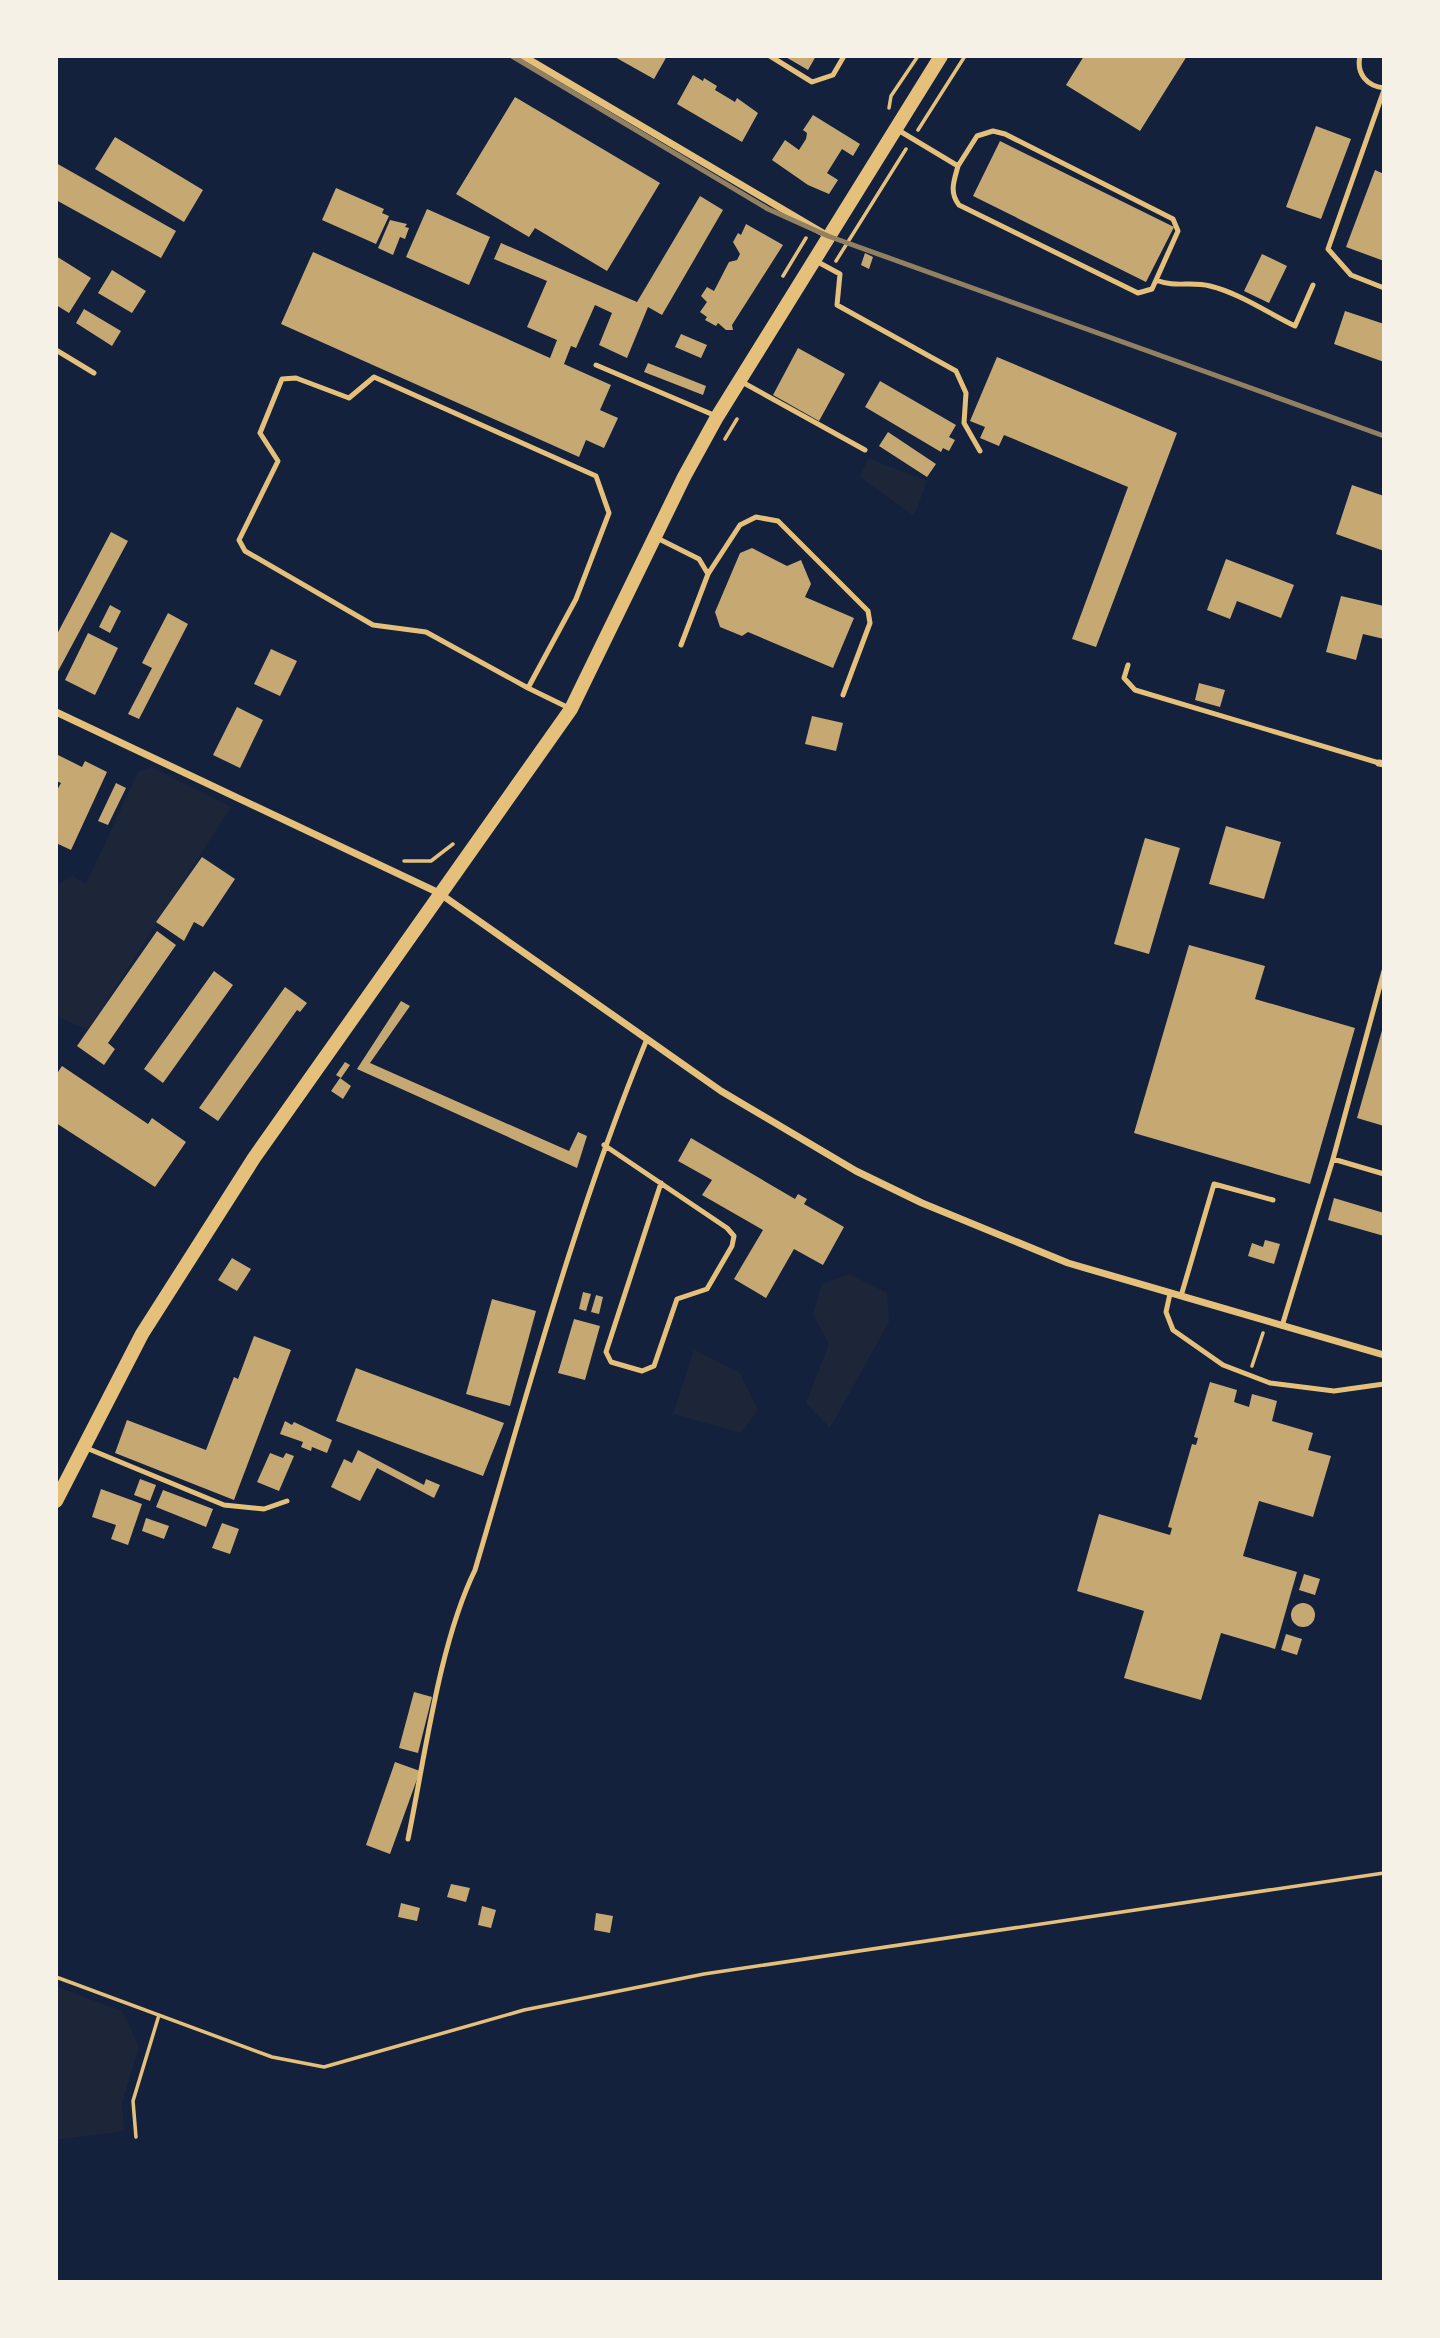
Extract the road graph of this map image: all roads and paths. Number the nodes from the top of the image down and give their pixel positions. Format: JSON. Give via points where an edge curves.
{"nodes":[{"id":1,"x":523,"y":56,"type":"edge"},
{"id":2,"x":770,"y":56,"type":"edge"},
{"id":3,"x":844,"y":56,"type":"edge"},
{"id":4,"x":941,"y":56,"type":"edge"},
{"id":5,"x":965,"y":56,"type":"edge"},
{"id":6,"x":1360,"y":56,"type":"edge"},
{"id":7,"x":1384,"y":89,"type":"edge"},
{"id":8,"x":896,"y":128,"type":"junction"},
{"id":9,"x":913,"y":139,"type":"junction"},
{"id":10,"x":958,"y":166,"type":"junction"},
{"id":11,"x":813,"y":229,"type":"junction"},
{"id":12,"x":828,"y":236,"type":"junction"},
{"id":13,"x":814,"y":259,"type":"junction"},
{"id":14,"x":831,"y":269,"type":"junction"},
{"id":15,"x":1156,"y":280,"type":"junction"},
{"id":16,"x":778,"y":284,"type":"dead end"},
{"id":17,"x":1313,"y":285,"type":"dead end"},
{"id":18,"x":1384,"y":288,"type":"edge"},
{"id":19,"x":56,"y":350,"type":"edge"},
{"id":20,"x":596,"y":365,"type":"dead end"},
{"id":21,"x":94,"y":373,"type":"dead end"},
{"id":22,"x":739,"y":381,"type":"junction"},
{"id":23,"x":754,"y":389,"type":"junction"},
{"id":24,"x":717,"y":417,"type":"junction"},
{"id":25,"x":720,"y":448,"type":"dead end"},
{"id":26,"x":865,"y":450,"type":"dead end"},
{"id":27,"x":980,"y":451,"type":"dead end"},
{"id":28,"x":654,"y":536,"type":"junction"},
{"id":29,"x":708,"y":574,"type":"junction"},
{"id":30,"x":681,"y":645,"type":"dead end"},
{"id":31,"x":1128,"y":665,"type":"dead end"},
{"id":32,"x":528,"y":688,"type":"junction"},
{"id":33,"x":843,"y":695,"type":"dead end"},
{"id":34,"x":571,"y":709,"type":"junction"},
{"id":35,"x":56,"y":712,"type":"edge"},
{"id":36,"x":1382,"y":763,"type":"edge"},
{"id":37,"x":457,"y":841,"type":"dead end"},
{"id":38,"x":391,"y":857,"type":"dead end"},
{"id":39,"x":439,"y":893,"type":"junction"},
{"id":40,"x":1384,"y":971,"type":"edge"},
{"id":41,"x":647,"y":1039,"type":"junction"},
{"id":42,"x":604,"y":1145,"type":"junction"},
{"id":43,"x":1333,"y":1159,"type":"junction"},
{"id":44,"x":1384,"y":1174,"type":"edge"},
{"id":45,"x":661,"y":1183,"type":"junction"},
{"id":46,"x":1273,"y":1200,"type":"dead end"},
{"id":47,"x":1170,"y":1294,"type":"junction"},
{"id":48,"x":1181,"y":1296,"type":"junction"},
{"id":49,"x":1266,"y":1321,"type":"junction"},
{"id":50,"x":1282,"y":1325,"type":"junction"},
{"id":51,"x":1384,"y":1356,"type":"edge"},
{"id":52,"x":1250,"y":1375,"type":"junction"},
{"id":53,"x":1384,"y":1384,"type":"edge"},
{"id":54,"x":82,"y":1446,"type":"junction"},
{"id":55,"x":56,"y":1501,"type":"edge"},
{"id":56,"x":288,"y":1501,"type":"dead end"},
{"id":57,"x":408,"y":1839,"type":"dead end"},
{"id":58,"x":1384,"y":1873,"type":"edge"},
{"id":59,"x":56,"y":1977,"type":"edge"},
{"id":60,"x":159,"y":2015,"type":"junction"},
{"id":61,"x":136,"y":2137,"type":"dead end"}],
"edges":[{"from":1,"to":11,"type":"street"},
{"from":2,"to":3,"type":"lane","via":[[812,82],[833,75]]},
{"from":4,"to":8,"type":"main road"},
{"from":5,"to":9,"type":"path"},
{"from":6,"to":7,"type":"lane","via":[[1363,78]]},
{"from":7,"to":18,"type":"lane","via":[[1328,249],[1351,275]]},
{"from":8,"to":9,"type":"lane"},
{"from":8,"to":12,"type":"main road"},
{"from":9,"to":10,"type":"lane"},
{"from":9,"to":14,"type":"path"},
{"from":10,"to":15,"type":"lane","via":[[953,197],[972,213],[1124,289],[1146,293]]},
{"from":10,"to":15,"type":"lane","via":[[976,136],[993,131],[1173,219],[1178,231]]},
{"from":11,"to":12,"type":"street"},
{"from":11,"to":16,"type":"path"},
{"from":12,"to":13,"type":"main road"},
{"from":13,"to":14,"type":"lane"},
{"from":13,"to":22,"type":"main road"},
{"from":14,"to":27,"type":"lane","via":[[840,274],[837,305],[956,371],[967,393],[964,423]]},
{"from":15,"to":17,"type":"lane","via":[[1168,286],[1198,283],[1214,287],[1295,326]]},
{"from":19,"to":21,"type":"lane"},
{"from":20,"to":24,"type":"lane"},
{"from":22,"to":23,"type":"lane"},
{"from":22,"to":24,"type":"main road"},
{"from":23,"to":25,"type":"path"},
{"from":23,"to":26,"type":"lane"},
{"from":24,"to":28,"type":"main road"},
{"from":28,"to":29,"type":"lane","via":[[699,559]]},
{"from":28,"to":34,"type":"main road"},
{"from":29,"to":30,"type":"lane"},
{"from":29,"to":33,"type":"lane","via":[[740,524],[756,517],[778,521],[867,611],[870,623]]},
{"from":31,"to":36,"type":"lane","via":[[1124,678],[1135,690]]},
{"from":32,"to":32,"type":"lane","via":[[576,599],[608,513],[596,476],[374,377],[349,398],[296,378],[282,379],[260,433],[278,461],[239,540],[245,551],[373,625],[426,632]]},
{"from":32,"to":34,"type":"lane"},
{"from":34,"to":39,"type":"main road"},
{"from":35,"to":39,"type":"street"},
{"from":37,"to":38,"type":"path","via":[[431,861]]},
{"from":39,"to":41,"type":"street"},
{"from":39,"to":54,"type":"main road","via":[[254,1158],[142,1334]]},
{"from":40,"to":43,"type":"lane"},
{"from":41,"to":42,"type":"lane"},
{"from":41,"to":47,"type":"street","via":[[789,1132],[922,1203],[1069,1263]]},
{"from":42,"to":45,"type":"lane"},
{"from":42,"to":57,"type":"lane","via":[[465,1592]]},
{"from":43,"to":44,"type":"lane"},
{"from":43,"to":50,"type":"lane"},
{"from":45,"to":45,"type":"lane","via":[[734,1236],[707,1289],[677,1298],[654,1366],[642,1371],[611,1362],[606,1352]]},
{"from":46,"to":48,"type":"lane","via":[[1214,1184]]},
{"from":47,"to":48,"type":"street"},
{"from":47,"to":52,"type":"lane","via":[[1166,1312],[1173,1329],[1223,1365]]},
{"from":48,"to":49,"type":"street"},
{"from":49,"to":50,"type":"street"},
{"from":49,"to":52,"type":"path"},
{"from":50,"to":51,"type":"street"},
{"from":52,"to":53,"type":"lane","via":[[1270,1383],[1334,1391]]},
{"from":54,"to":55,"type":"main road"},
{"from":54,"to":56,"type":"lane","via":[[224,1505],[264,1509]]},
{"from":58,"to":60,"type":"path","via":[[704,1974],[524,2010],[324,2067],[272,2057]]},
{"from":59,"to":60,"type":"path"},
{"from":60,"to":61,"type":"path","via":[[133,2101]]}]}
